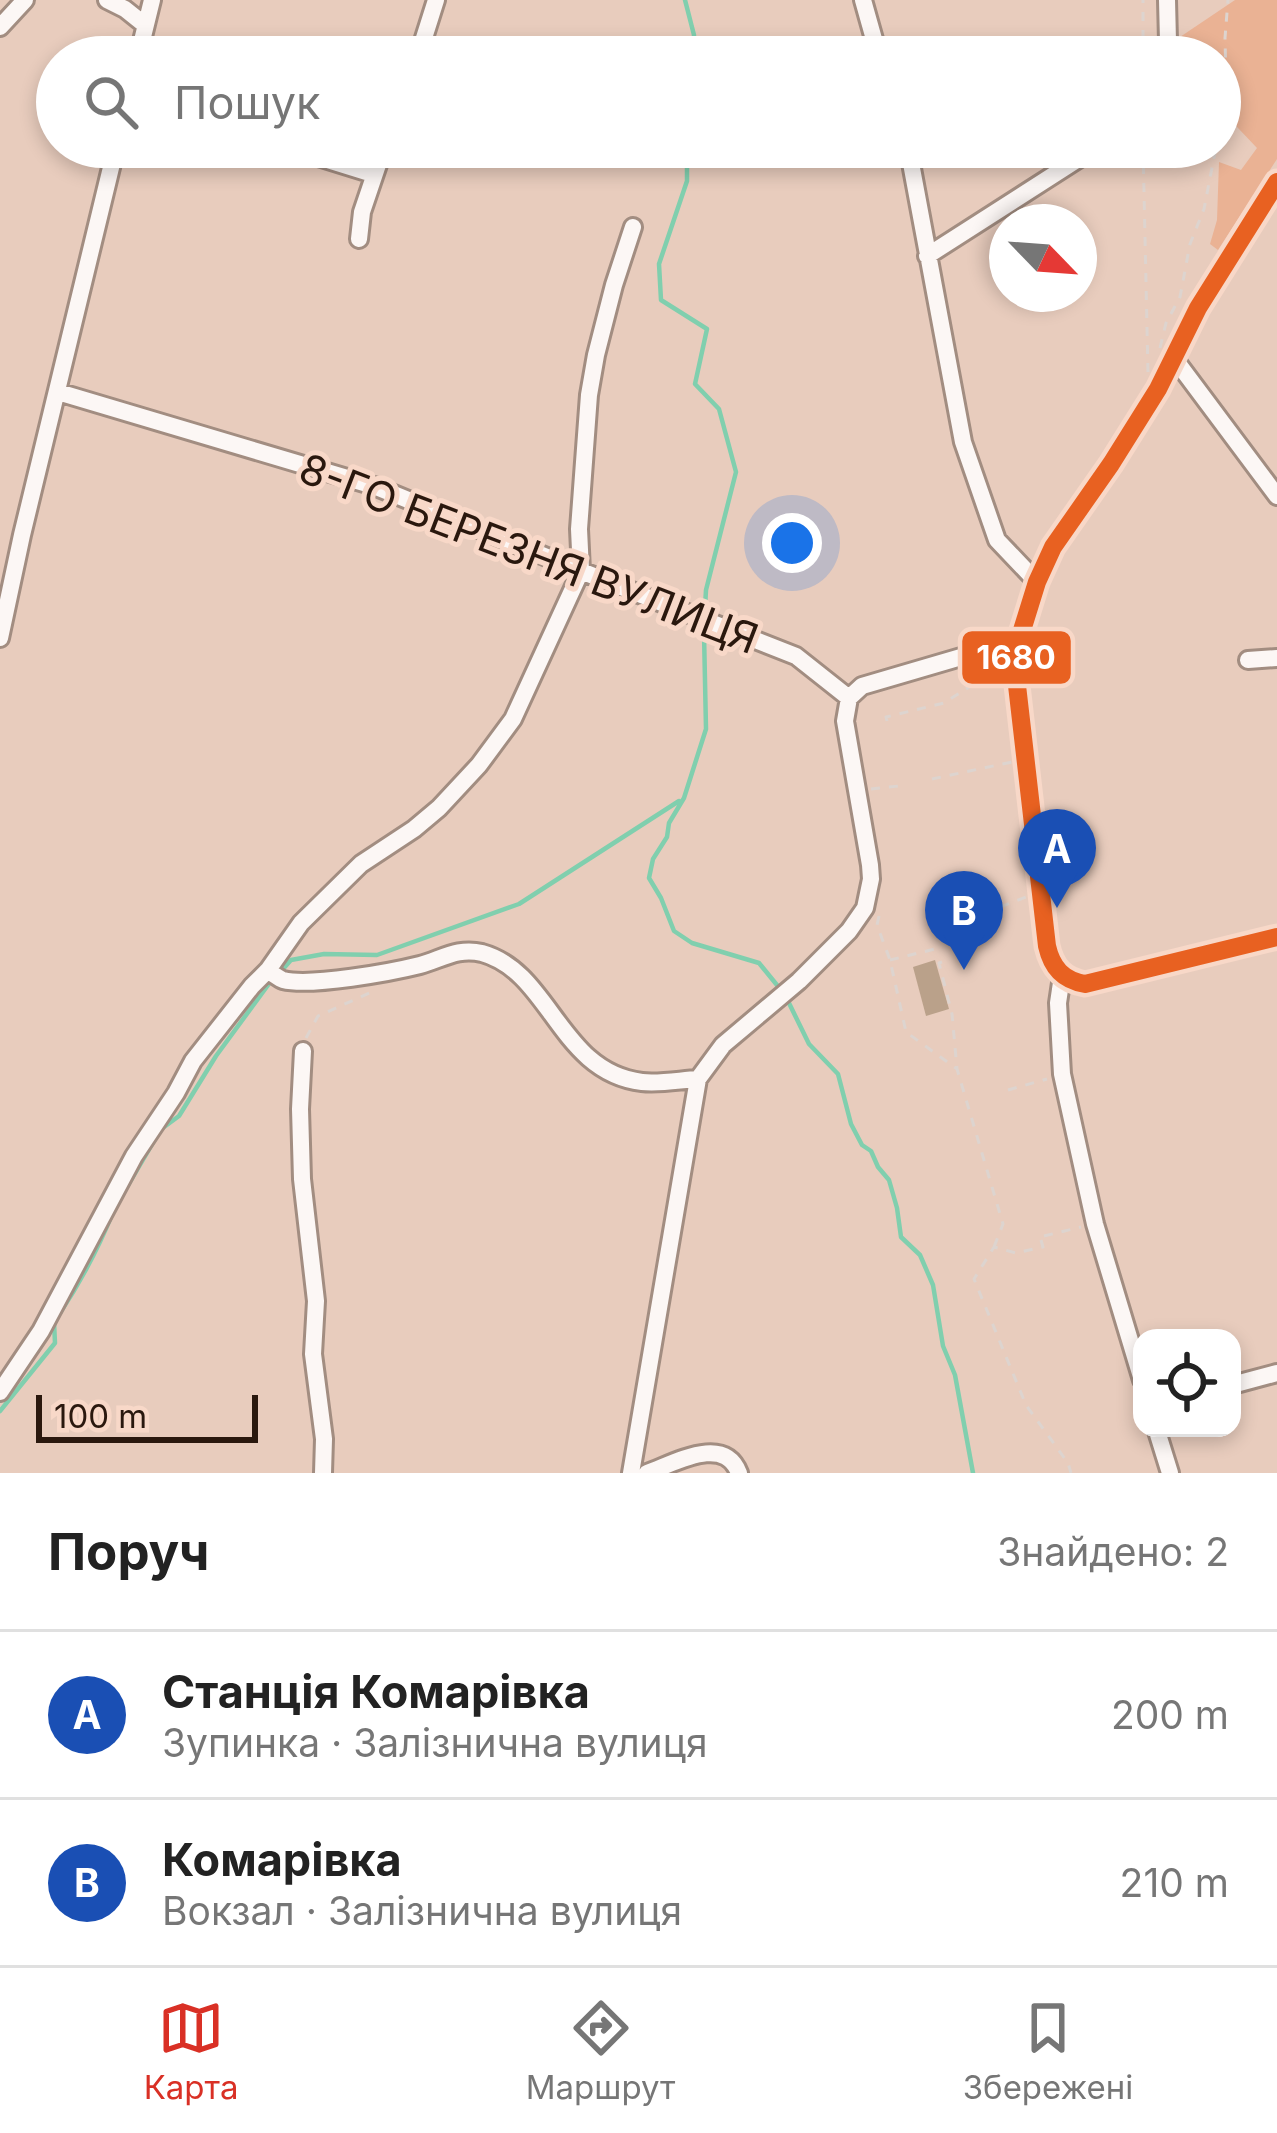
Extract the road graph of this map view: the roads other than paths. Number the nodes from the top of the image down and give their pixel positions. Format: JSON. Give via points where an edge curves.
{"nodes":[{"id":1,"x":25,"y":0,"type":"edge"},
{"id":2,"x":107,"y":0,"type":"edge"},
{"id":3,"x":152,"y":0,"type":"edge"},
{"id":4,"x":436,"y":0,"type":"edge"},
{"id":5,"x":863,"y":0,"type":"edge"},
{"id":6,"x":1167,"y":0,"type":"edge"},
{"id":7,"x":145,"y":25,"type":"junction"},
{"id":8,"x":0,"y":27,"type":"edge"},
{"id":9,"x":143,"y":36,"type":"edge"},
{"id":10,"x":425,"y":36,"type":"edge"},
{"id":11,"x":873,"y":36,"type":"edge"},
{"id":12,"x":1168,"y":36,"type":"edge"},
{"id":13,"x":111,"y":168,"type":"edge"},
{"id":14,"x":354,"y":168,"type":"edge"},
{"id":15,"x":375,"y":168,"type":"edge"},
{"id":16,"x":914,"y":168,"type":"edge"},
{"id":17,"x":1064,"y":168,"type":"edge"},
{"id":18,"x":373,"y":174,"type":"junction"},
{"id":19,"x":1277,"y":182,"type":"edge"},
{"id":20,"x":633,"y":227,"type":"dead end"},
{"id":21,"x":359,"y":239,"type":"dead end"},
{"id":22,"x":927,"y":256,"type":"junction"},
{"id":23,"x":1166,"y":355,"type":"junction"},
{"id":24,"x":58,"y":392,"type":"junction"},
{"id":25,"x":1277,"y":496,"type":"edge"},
{"id":26,"x":580,"y":571,"type":"junction"},
{"id":27,"x":1037,"y":582,"type":"junction"},
{"id":28,"x":0,"y":638,"type":"edge"},
{"id":29,"x":1019,"y":640,"type":"junction"},
{"id":30,"x":1277,"y":658,"type":"edge"},
{"id":31,"x":1248,"y":660,"type":"dead end"},
{"id":32,"x":849,"y":698,"type":"junction"},
{"id":33,"x":1277,"y":937,"type":"edge"},
{"id":34,"x":268,"y":970,"type":"junction"},
{"id":35,"x":1062,"y":976,"type":"junction"},
{"id":36,"x":303,"y":1051,"type":"road end"},
{"id":37,"x":698,"y":1078,"type":"junction"},
{"id":38,"x":1133,"y":1350,"type":"edge"},
{"id":39,"x":1277,"y":1372,"type":"edge"},
{"id":40,"x":1241,"y":1382,"type":"edge"},
{"id":41,"x":0,"y":1392,"type":"edge"},
{"id":42,"x":1159,"y":1437,"type":"edge"},
{"id":43,"x":323,"y":1473,"type":"edge"},
{"id":44,"x":631,"y":1473,"type":"edge"},
{"id":45,"x":647,"y":1473,"type":"edge"},
{"id":46,"x":739,"y":1473,"type":"edge"},
{"id":47,"x":1170,"y":1473,"type":"edge"}],
"edges":[{"from":1,"to":8,"type":"street"},
{"from":2,"to":7,"type":"street"},
{"from":3,"to":7,"type":"street"},
{"from":4,"to":10,"type":"street"},
{"from":5,"to":11,"type":"street"},
{"from":6,"to":12,"type":"street"},
{"from":7,"to":9,"type":"street"},
{"from":13,"to":24,"type":"street"},
{"from":14,"to":18,"type":"street"},
{"from":15,"to":18,"type":"street"},
{"from":16,"to":22,"type":"street"},
{"from":17,"to":22,"type":"street"},
{"from":18,"to":21,"type":"street"},
{"from":19,"to":23,"type":"street"},
{"from":20,"to":26,"type":"street","via":[[589,394]]},
{"from":22,"to":27,"type":"street","via":[[976,481],[997,540]]},
{"from":23,"to":25,"type":"street"},
{"from":23,"to":27,"type":"street","via":[[1158,389]]},
{"from":24,"to":26,"type":"street","name":"8-ГО БЕРЕЗНЯ ВУЛИЦЯ","via":[[374,486]]},
{"from":24,"to":28,"type":"street"},
{"from":26,"to":32,"type":"street","name":"8-ГО БЕРЕЗНЯ ВУЛИЦЯ","via":[[796,656]]},
{"from":26,"to":34,"type":"street","via":[[501,738],[440,808],[328,895]]},
{"from":27,"to":29,"type":"street"},
{"from":29,"to":32,"type":"street","via":[[862,686]]},
{"from":29,"to":35,"type":"street","via":[[1015,668],[1049,957]]},
{"from":30,"to":31,"type":"street"},
{"from":32,"to":37,"type":"street","via":[[845,721],[869,865],[859,920],[722,1045]]},
{"from":33,"to":35,"type":"street","via":[[1085,984]]},
{"from":34,"to":37,"type":"street","via":[[282,980],[355,977],[452,952],[482,953],[514,970],[568,1038],[620,1077]]},
{"from":34,"to":41,"type":"street","via":[[193,1061]]},
{"from":35,"to":38,"type":"street","via":[[1062,1075]]},
{"from":36,"to":43,"type":"street","via":[[302,1179]]},
{"from":37,"to":44,"type":"street"},
{"from":39,"to":40,"type":"street"},
{"from":42,"to":47,"type":"street"},
{"from":45,"to":46,"type":"street","via":[[709,1452],[724,1454]]}]}
